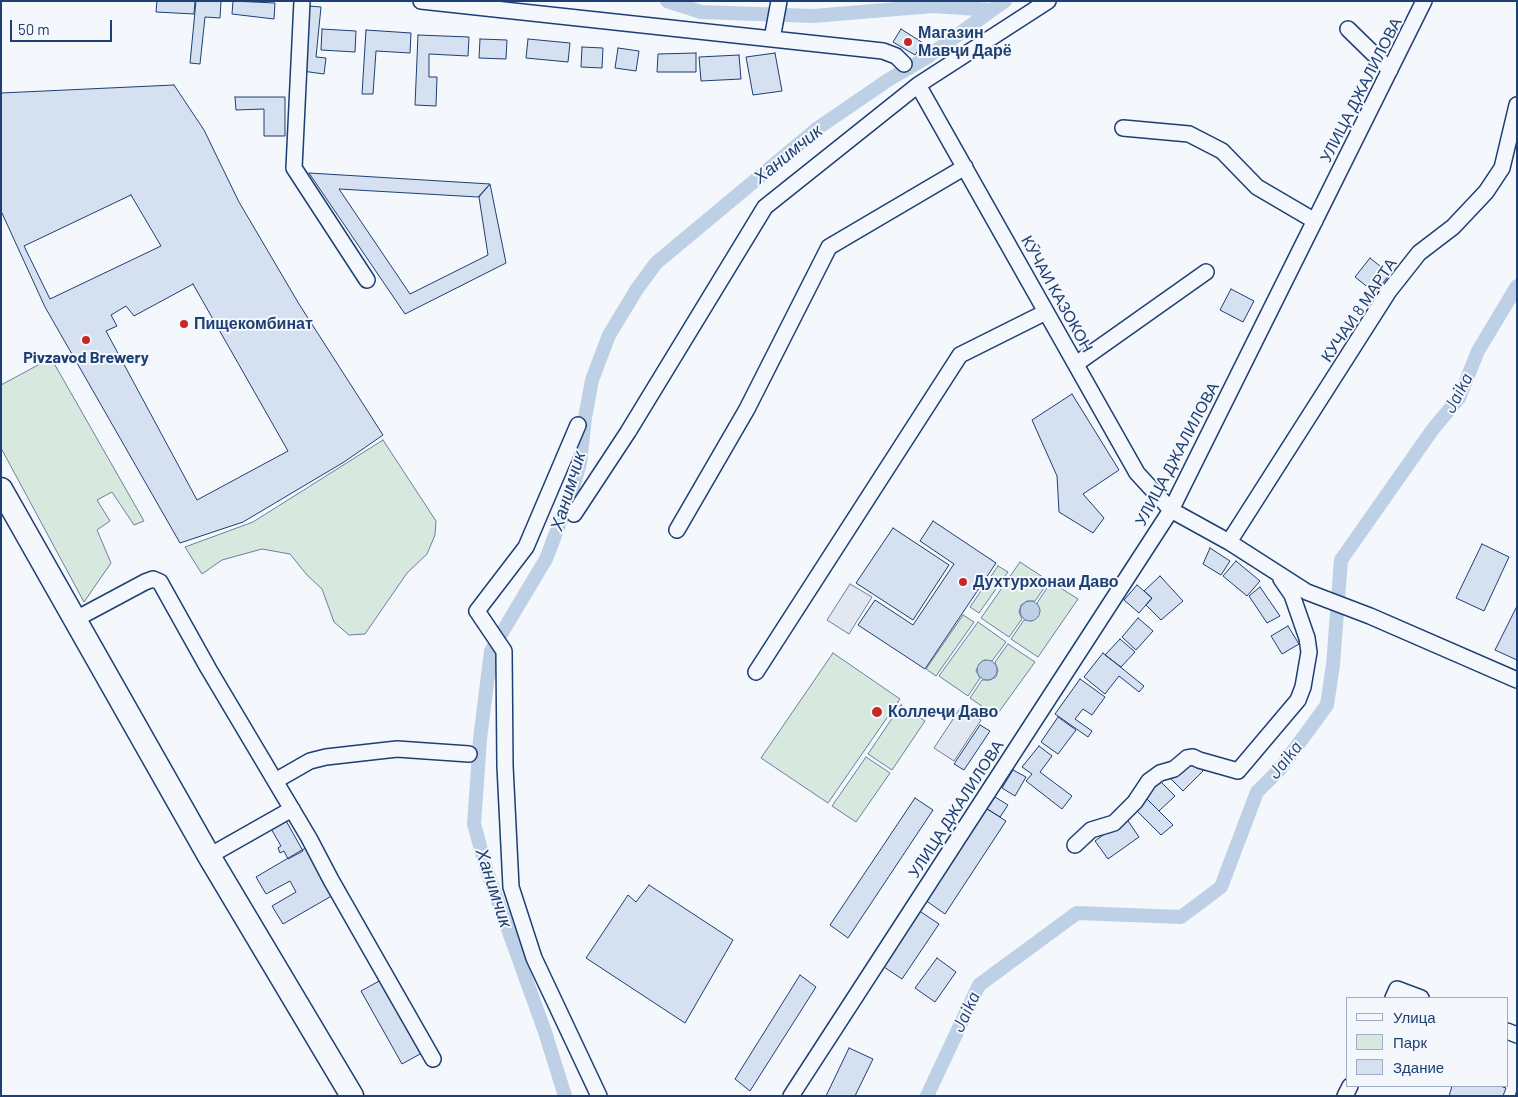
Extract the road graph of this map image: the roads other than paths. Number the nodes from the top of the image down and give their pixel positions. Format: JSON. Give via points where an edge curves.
{"nodes":[{"id":1,"x":302,"y":1,"type":"edge"},
{"id":2,"x":421,"y":1,"type":"edge"},
{"id":3,"x":779,"y":1,"type":"edge"},
{"id":4,"x":1048,"y":1,"type":"edge"},
{"id":5,"x":1424,"y":1,"type":"edge"},
{"id":6,"x":1348,"y":29,"type":"dead end"},
{"id":7,"x":772,"y":39,"type":"junction"},
{"id":8,"x":904,"y":64,"type":"dead end"},
{"id":9,"x":1390,"y":70,"type":"junction"},
{"id":10,"x":918,"y":85,"type":"junction"},
{"id":11,"x":1517,"y":105,"type":"edge"},
{"id":12,"x":1123,"y":128,"type":"dead end"},
{"id":13,"x":965,"y":167,"type":"junction"},
{"id":14,"x":1315,"y":221,"type":"junction"},
{"id":15,"x":1206,"y":272,"type":"dead end"},
{"id":16,"x":367,"y":280,"type":"dead end"},
{"id":17,"x":1046,"y":312,"type":"junction"},
{"id":18,"x":1076,"y":364,"type":"junction"},
{"id":19,"x":578,"y":425,"type":"dead end"},
{"id":20,"x":1,"y":489,"type":"edge"},
{"id":21,"x":1171,"y":510,"type":"junction"},
{"id":22,"x":574,"y":514,"type":"dead end"},
{"id":23,"x":677,"y":530,"type":"dead end"},
{"id":24,"x":1229,"y":542,"type":"junction"},
{"id":25,"x":1273,"y":571,"type":"junction"},
{"id":26,"x":74,"y":620,"type":"junction"},
{"id":27,"x":756,"y":672,"type":"dead end"},
{"id":28,"x":1517,"y":680,"type":"edge"},
{"id":29,"x":469,"y":754,"type":"dead end"},
{"id":30,"x":275,"y":781,"type":"junction"},
{"id":31,"x":292,"y":809,"type":"junction"},
{"id":32,"x":1075,"y":845,"type":"dead end"},
{"id":33,"x":209,"y":856,"type":"junction"},
{"id":34,"x":1393,"y":997,"type":"edge"},
{"id":35,"x":1418,"y":997,"type":"edge"},
{"id":36,"x":433,"y":1060,"type":"dead end"},
{"id":37,"x":352,"y":1096,"type":"edge"},
{"id":38,"x":599,"y":1096,"type":"edge"},
{"id":39,"x":791,"y":1096,"type":"edge"}],
"edges":[{"from":1,"to":16,"type":"street","via":[[294,168]]},
{"from":2,"to":7,"type":"street"},
{"from":3,"to":7,"type":"street"},
{"from":4,"to":10,"type":"street"},
{"from":5,"to":9,"type":"street","name":"УЛИЦА ДЖАЛИЛОВА"},
{"from":6,"to":9,"type":"street"},
{"from":7,"to":8,"type":"street","via":[[883,51],[896,56]]},
{"from":9,"to":14,"type":"street","name":"УЛИЦА ДЖАЛИЛОВА"},
{"from":10,"to":13,"type":"street","name":"КӮЧАИ КАЗОКОН"},
{"from":10,"to":22,"type":"street","via":[[765,207],[628,432]]},
{"from":11,"to":24,"type":"street","name":"КУЧАИ 8 МАРТА","via":[[1502,168],[1486,192],[1453,227],[1419,254],[1390,291]]},
{"from":12,"to":14,"type":"street","via":[[1189,134],[1222,151],[1257,188]]},
{"from":13,"to":17,"type":"street","name":"КӮЧАИ КАЗОКОН"},
{"from":13,"to":23,"type":"street","via":[[829,247],[747,409]]},
{"from":14,"to":21,"type":"street","name":"УЛИЦА ДЖАЛИЛОВА"},
{"from":15,"to":18,"type":"street"},
{"from":17,"to":18,"type":"street","name":"КӮЧАИ КАЗОКОН"},
{"from":17,"to":27,"type":"street","via":[[960,355]]},
{"from":18,"to":21,"type":"street","name":"КӮЧАИ КАЗОКОН","via":[[1137,473]]},
{"from":19,"to":38,"type":"street","via":[[526,547],[476,611],[504,651],[504,766],[511,887],[534,958]]},
{"from":20,"to":26,"type":"highway"},
{"from":21,"to":24,"type":"street","name":"КӮЧАИ КАЗОКОН"},
{"from":21,"to":39,"type":"street","name":"УЛИЦА ДЖАЛИЛОВА"},
{"from":24,"to":25,"type":"street","name":"КӮЧАИ КАЗОКОН"},
{"from":25,"to":28,"type":"street","name":"КӮЧАИ КАЗОКОН","via":[[1307,592]]},
{"from":25,"to":32,"type":"street","via":[[1292,595],[1307,638],[1309,652],[1304,687],[1298,700],[1238,771],[1187,758],[1174,769],[1149,781],[1135,802],[1114,823],[1092,830]]},
{"from":26,"to":30,"type":"street","via":[[145,582],[153,579],[160,582]]},
{"from":26,"to":33,"type":"highway"},
{"from":29,"to":30,"type":"street","via":[[397,749],[326,757],[310,761]]},
{"from":30,"to":31,"type":"street"},
{"from":31,"to":33,"type":"street"},
{"from":31,"to":36,"type":"street"},
{"from":33,"to":37,"type":"highway"},
{"from":34,"to":35,"type":"street","via":[[1397,989]]}]}
